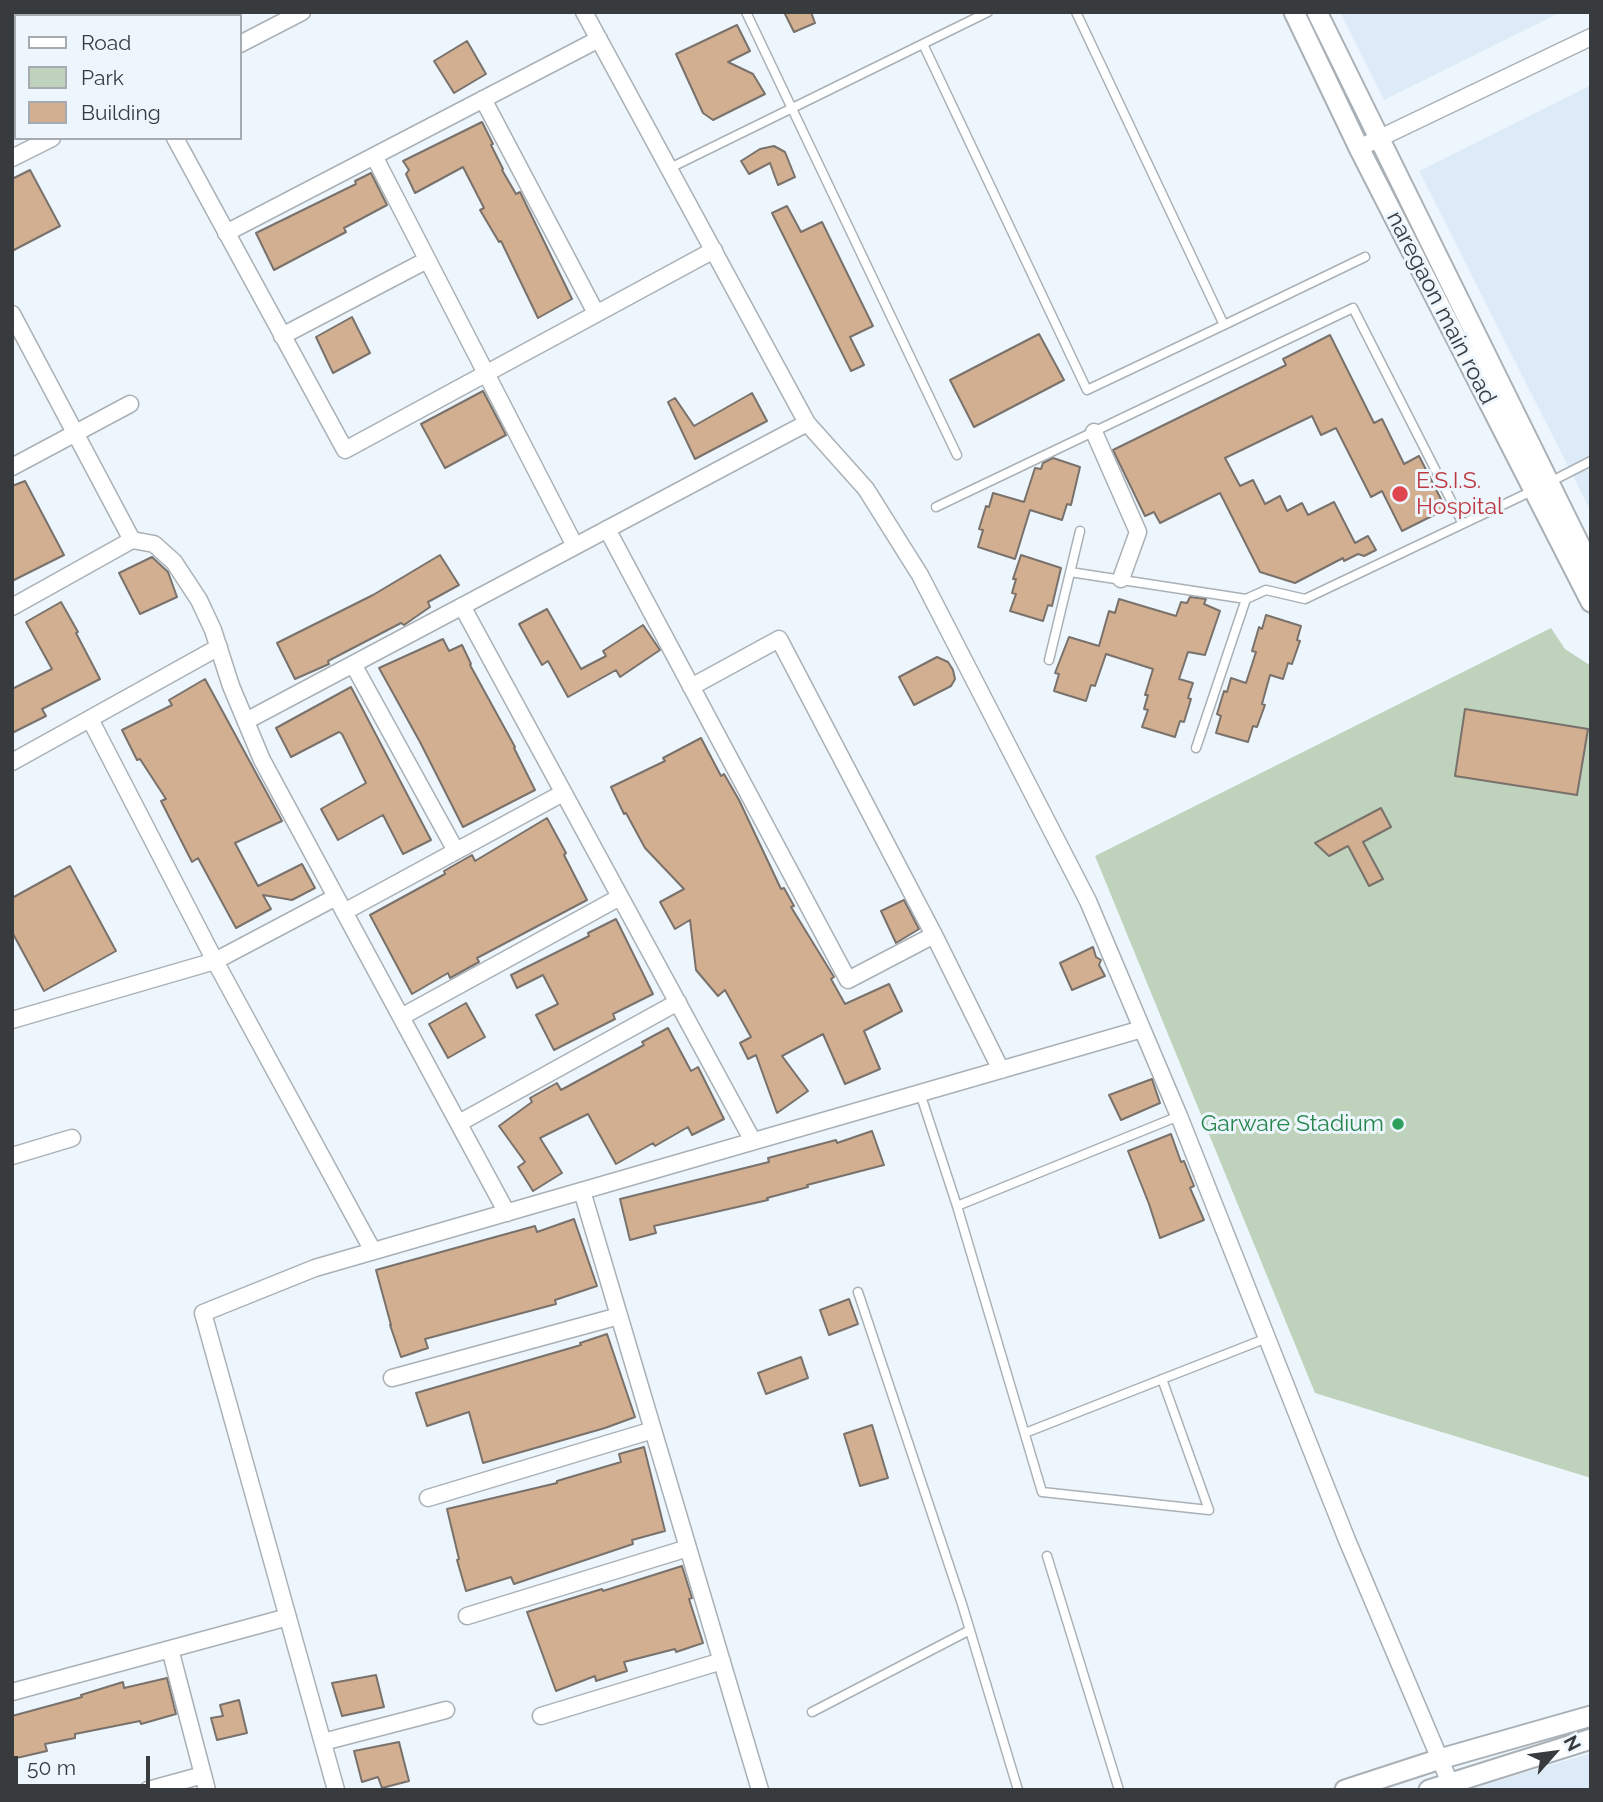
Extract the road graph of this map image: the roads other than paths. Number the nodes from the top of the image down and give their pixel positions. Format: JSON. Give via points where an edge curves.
{"nodes":[{"id":1,"x":302,"y":12,"type":"edge"},
{"id":2,"x":584,"y":12,"type":"edge"},
{"id":3,"x":746,"y":12,"type":"edge"},
{"id":4,"x":988,"y":12,"type":"edge"},
{"id":5,"x":1076,"y":12,"type":"edge"},
{"id":6,"x":1294,"y":12,"type":"edge"},
{"id":7,"x":1317,"y":12,"type":"edge"},
{"id":8,"x":1591,"y":37,"type":"edge"},
{"id":9,"x":599,"y":39,"type":"junction"},
{"id":10,"x":242,"y":43,"type":"edge"},
{"id":11,"x":923,"y":44,"type":"junction"},
{"id":12,"x":483,"y":99,"type":"junction"},
{"id":13,"x":792,"y":108,"type":"junction"},
{"id":14,"x":1378,"y":138,"type":"junction"},
{"id":15,"x":48,"y":140,"type":"edge"},
{"id":16,"x":176,"y":140,"type":"edge"},
{"id":17,"x":1359,"y":148,"type":"junction"},
{"id":18,"x":373,"y":156,"type":"junction"},
{"id":19,"x":12,"y":158,"type":"edge"},
{"id":20,"x":670,"y":169,"type":"junction"},
{"id":21,"x":226,"y":233,"type":"junction"},
{"id":22,"x":714,"y":250,"type":"junction"},
{"id":23,"x":1365,"y":257,"type":"dead end"},
{"id":24,"x":427,"y":260,"type":"junction"},
{"id":25,"x":596,"y":313,"type":"junction"},
{"id":26,"x":14,"y":322,"type":"edge"},
{"id":27,"x":1224,"y":325,"type":"junction"},
{"id":28,"x":282,"y":336,"type":"junction"},
{"id":29,"x":485,"y":373,"type":"junction"},
{"id":30,"x":130,"y":404,"type":"dead end"},
{"id":31,"x":807,"y":423,"type":"junction"},
{"id":32,"x":1094,"y":432,"type":"junction"},
{"id":33,"x":76,"y":433,"type":"junction"},
{"id":34,"x":957,"y":455,"type":"dead end"},
{"id":35,"x":1591,"y":461,"type":"edge"},
{"id":36,"x":12,"y":467,"type":"edge"},
{"id":37,"x":1541,"y":486,"type":"junction"},
{"id":38,"x":936,"y":507,"type":"dead end"},
{"id":39,"x":1462,"y":522,"type":"junction"},
{"id":40,"x":607,"y":529,"type":"junction"},
{"id":41,"x":1080,"y":531,"type":"dead end"},
{"id":42,"x":132,"y":540,"type":"junction"},
{"id":43,"x":575,"y":546,"type":"junction"},
{"id":44,"x":1591,"y":568,"type":"edge"},
{"id":45,"x":1070,"y":572,"type":"junction"},
{"id":46,"x":1121,"y":579,"type":"junction"},
{"id":47,"x":1246,"y":599,"type":"junction"},
{"id":48,"x":1591,"y":602,"type":"edge"},
{"id":49,"x":462,"y":606,"type":"junction"},
{"id":50,"x":12,"y":607,"type":"edge"},
{"id":51,"x":219,"y":647,"type":"junction"},
{"id":52,"x":1049,"y":660,"type":"dead end"},
{"id":53,"x":353,"y":664,"type":"junction"},
{"id":54,"x":691,"y":687,"type":"junction"},
{"id":55,"x":90,"y":719,"type":"junction"},
{"id":56,"x":246,"y":721,"type":"junction"},
{"id":57,"x":1196,"y":748,"type":"dead end"},
{"id":58,"x":12,"y":762,"type":"edge"},
{"id":59,"x":563,"y":793,"type":"junction"},
{"id":60,"x":456,"y":851,"type":"junction"},
{"id":61,"x":620,"y":897,"type":"junction"},
{"id":62,"x":340,"y":904,"type":"junction"},
{"id":63,"x":934,"y":935,"type":"junction"},
{"id":64,"x":215,"y":961,"type":"junction"},
{"id":65,"x":678,"y":1002,"type":"junction"},
{"id":66,"x":401,"y":1017,"type":"junction"},
{"id":67,"x":12,"y":1020,"type":"edge"},
{"id":68,"x":1142,"y":1029,"type":"junction"},
{"id":69,"x":1001,"y":1070,"type":"junction"},
{"id":70,"x":920,"y":1093,"type":"junction"},
{"id":71,"x":1179,"y":1116,"type":"junction"},
{"id":72,"x":459,"y":1123,"type":"junction"},
{"id":73,"x":72,"y":1138,"type":"dead end"},
{"id":74,"x":753,"y":1141,"type":"junction"},
{"id":75,"x":12,"y":1156,"type":"edge"},
{"id":76,"x":582,"y":1191,"type":"junction"},
{"id":77,"x":957,"y":1206,"type":"junction"},
{"id":78,"x":507,"y":1213,"type":"junction"},
{"id":79,"x":373,"y":1251,"type":"junction"},
{"id":80,"x":858,"y":1292,"type":"dead end"},
{"id":81,"x":619,"y":1316,"type":"junction"},
{"id":82,"x":1267,"y":1338,"type":"junction"},
{"id":83,"x":392,"y":1378,"type":"dead end"},
{"id":84,"x":1161,"y":1379,"type":"junction"},
{"id":85,"x":653,"y":1430,"type":"junction"},
{"id":86,"x":1025,"y":1433,"type":"junction"},
{"id":87,"x":428,"y":1498,"type":"dead end"},
{"id":88,"x":688,"y":1548,"type":"junction"},
{"id":89,"x":1046,"y":1556,"type":"dead end"},
{"id":90,"x":467,"y":1616,"type":"dead end"},
{"id":91,"x":288,"y":1617,"type":"junction"},
{"id":92,"x":970,"y":1630,"type":"junction"},
{"id":93,"x":170,"y":1649,"type":"junction"},
{"id":94,"x":722,"y":1661,"type":"junction"},
{"id":95,"x":12,"y":1692,"type":"edge"},
{"id":96,"x":446,"y":1710,"type":"dead end"},
{"id":97,"x":812,"y":1712,"type":"dead end"},
{"id":98,"x":541,"y":1716,"type":"dead end"},
{"id":99,"x":1591,"y":1716,"type":"edge"},
{"id":100,"x":1591,"y":1739,"type":"edge"},
{"id":101,"x":323,"y":1742,"type":"junction"},
{"id":102,"x":1440,"y":1759,"type":"junction"},
{"id":103,"x":205,"y":1782,"type":"edge"},
{"id":104,"x":1450,"y":1783,"type":"junction"},
{"id":105,"x":148,"y":1790,"type":"edge"},
{"id":106,"x":336,"y":1790,"type":"edge"},
{"id":107,"x":760,"y":1790,"type":"edge"},
{"id":108,"x":1018,"y":1790,"type":"edge"},
{"id":109,"x":1119,"y":1790,"type":"edge"},
{"id":110,"x":1345,"y":1790,"type":"edge"},
{"id":111,"x":1429,"y":1790,"type":"edge"}],
"edges":[{"from":1,"to":10,"type":"street"},
{"from":2,"to":9,"type":"street"},
{"from":3,"to":13,"type":"lane"},
{"from":4,"to":11,"type":"lane"},
{"from":5,"to":27,"type":"lane"},
{"from":6,"to":17,"type":"street","name":"naregaon main road"},
{"from":7,"to":14,"type":"street","name":"naregaon main road"},
{"from":8,"to":14,"type":"street"},
{"from":9,"to":12,"type":"street"},
{"from":9,"to":20,"type":"street"},
{"from":11,"to":13,"type":"lane"},
{"from":11,"to":27,"type":"lane","via":[[1087,390]]},
{"from":12,"to":18,"type":"street"},
{"from":12,"to":25,"type":"street"},
{"from":13,"to":20,"type":"lane"},
{"from":13,"to":34,"type":"lane"},
{"from":14,"to":17,"type":"street"},
{"from":14,"to":37,"type":"street","name":"naregaon main road"},
{"from":15,"to":19,"type":"street"},
{"from":16,"to":21,"type":"street"},
{"from":17,"to":37,"type":"street","name":"naregaon main road"},
{"from":18,"to":21,"type":"street"},
{"from":18,"to":24,"type":"street"},
{"from":20,"to":22,"type":"street"},
{"from":21,"to":28,"type":"street"},
{"from":22,"to":25,"type":"street"},
{"from":22,"to":31,"type":"street"},
{"from":23,"to":27,"type":"lane"},
{"from":24,"to":28,"type":"street"},
{"from":24,"to":29,"type":"street"},
{"from":25,"to":29,"type":"street"},
{"from":26,"to":33,"type":"street"},
{"from":28,"to":29,"type":"street","via":[[345,450]]},
{"from":29,"to":43,"type":"street"},
{"from":30,"to":33,"type":"street"},
{"from":31,"to":40,"type":"street"},
{"from":31,"to":68,"type":"street","via":[[866,489],[920,575],[1088,901]]},
{"from":32,"to":38,"type":"lane"},
{"from":32,"to":39,"type":"lane","via":[[1353,308]]},
{"from":32,"to":46,"type":"street","via":[[1138,532]]},
{"from":33,"to":36,"type":"street"},
{"from":33,"to":42,"type":"street"},
{"from":35,"to":37,"type":"lane"},
{"from":37,"to":39,"type":"lane"},
{"from":37,"to":44,"type":"street","name":"naregaon main road"},
{"from":37,"to":48,"type":"street","name":"naregaon main road"},
{"from":39,"to":47,"type":"lane","via":[[1305,599],[1266,590]]},
{"from":40,"to":43,"type":"street"},
{"from":40,"to":54,"type":"street"},
{"from":41,"to":45,"type":"lane"},
{"from":42,"to":50,"type":"street"},
{"from":42,"to":51,"type":"street","via":[[154,544],[174,562],[199,600]]},
{"from":43,"to":49,"type":"street"},
{"from":45,"to":46,"type":"lane"},
{"from":45,"to":52,"type":"lane"},
{"from":46,"to":47,"type":"lane"},
{"from":47,"to":57,"type":"lane"},
{"from":49,"to":53,"type":"street"},
{"from":49,"to":59,"type":"street"},
{"from":51,"to":55,"type":"street"},
{"from":51,"to":56,"type":"street"},
{"from":53,"to":56,"type":"street"},
{"from":53,"to":60,"type":"street"},
{"from":54,"to":63,"type":"street","via":[[848,980]]},
{"from":54,"to":63,"type":"street","via":[[779,639]]},
{"from":55,"to":58,"type":"street"},
{"from":55,"to":64,"type":"street"},
{"from":56,"to":62,"type":"street","via":[[262,760]]},
{"from":59,"to":60,"type":"street"},
{"from":59,"to":61,"type":"street"},
{"from":60,"to":62,"type":"street"},
{"from":61,"to":65,"type":"street"},
{"from":61,"to":66,"type":"street"},
{"from":62,"to":64,"type":"street"},
{"from":62,"to":66,"type":"street"},
{"from":63,"to":69,"type":"street"},
{"from":64,"to":67,"type":"street"},
{"from":64,"to":79,"type":"street"},
{"from":65,"to":72,"type":"street"},
{"from":65,"to":74,"type":"street"},
{"from":66,"to":72,"type":"street"},
{"from":68,"to":69,"type":"street"},
{"from":68,"to":71,"type":"street"},
{"from":69,"to":70,"type":"street"},
{"from":70,"to":74,"type":"street"},
{"from":70,"to":77,"type":"lane"},
{"from":71,"to":77,"type":"lane"},
{"from":71,"to":82,"type":"street"},
{"from":72,"to":78,"type":"street"},
{"from":73,"to":75,"type":"street"},
{"from":74,"to":76,"type":"street"},
{"from":76,"to":78,"type":"street"},
{"from":76,"to":81,"type":"street"},
{"from":77,"to":86,"type":"lane"},
{"from":78,"to":79,"type":"street"},
{"from":79,"to":91,"type":"street","via":[[315,1268],[203,1313]]},
{"from":80,"to":92,"type":"lane"},
{"from":81,"to":83,"type":"street"},
{"from":81,"to":85,"type":"street"},
{"from":82,"to":84,"type":"lane"},
{"from":82,"to":102,"type":"street"},
{"from":84,"to":86,"type":"lane"},
{"from":84,"to":86,"type":"lane","via":[[1209,1510],[1042,1492]]},
{"from":85,"to":87,"type":"street"},
{"from":85,"to":88,"type":"street"},
{"from":88,"to":90,"type":"street"},
{"from":88,"to":94,"type":"street"},
{"from":89,"to":109,"type":"lane"},
{"from":91,"to":93,"type":"street"},
{"from":91,"to":101,"type":"street"},
{"from":92,"to":97,"type":"lane"},
{"from":92,"to":108,"type":"lane"},
{"from":93,"to":95,"type":"street"},
{"from":93,"to":103,"type":"street"},
{"from":94,"to":98,"type":"street"},
{"from":94,"to":107,"type":"street"},
{"from":96,"to":101,"type":"street"},
{"from":99,"to":102,"type":"street"},
{"from":100,"to":104,"type":"street"},
{"from":101,"to":106,"type":"street"},
{"from":102,"to":104,"type":"street"},
{"from":102,"to":110,"type":"street"},
{"from":103,"to":105,"type":"street"},
{"from":104,"to":111,"type":"street"}]}
